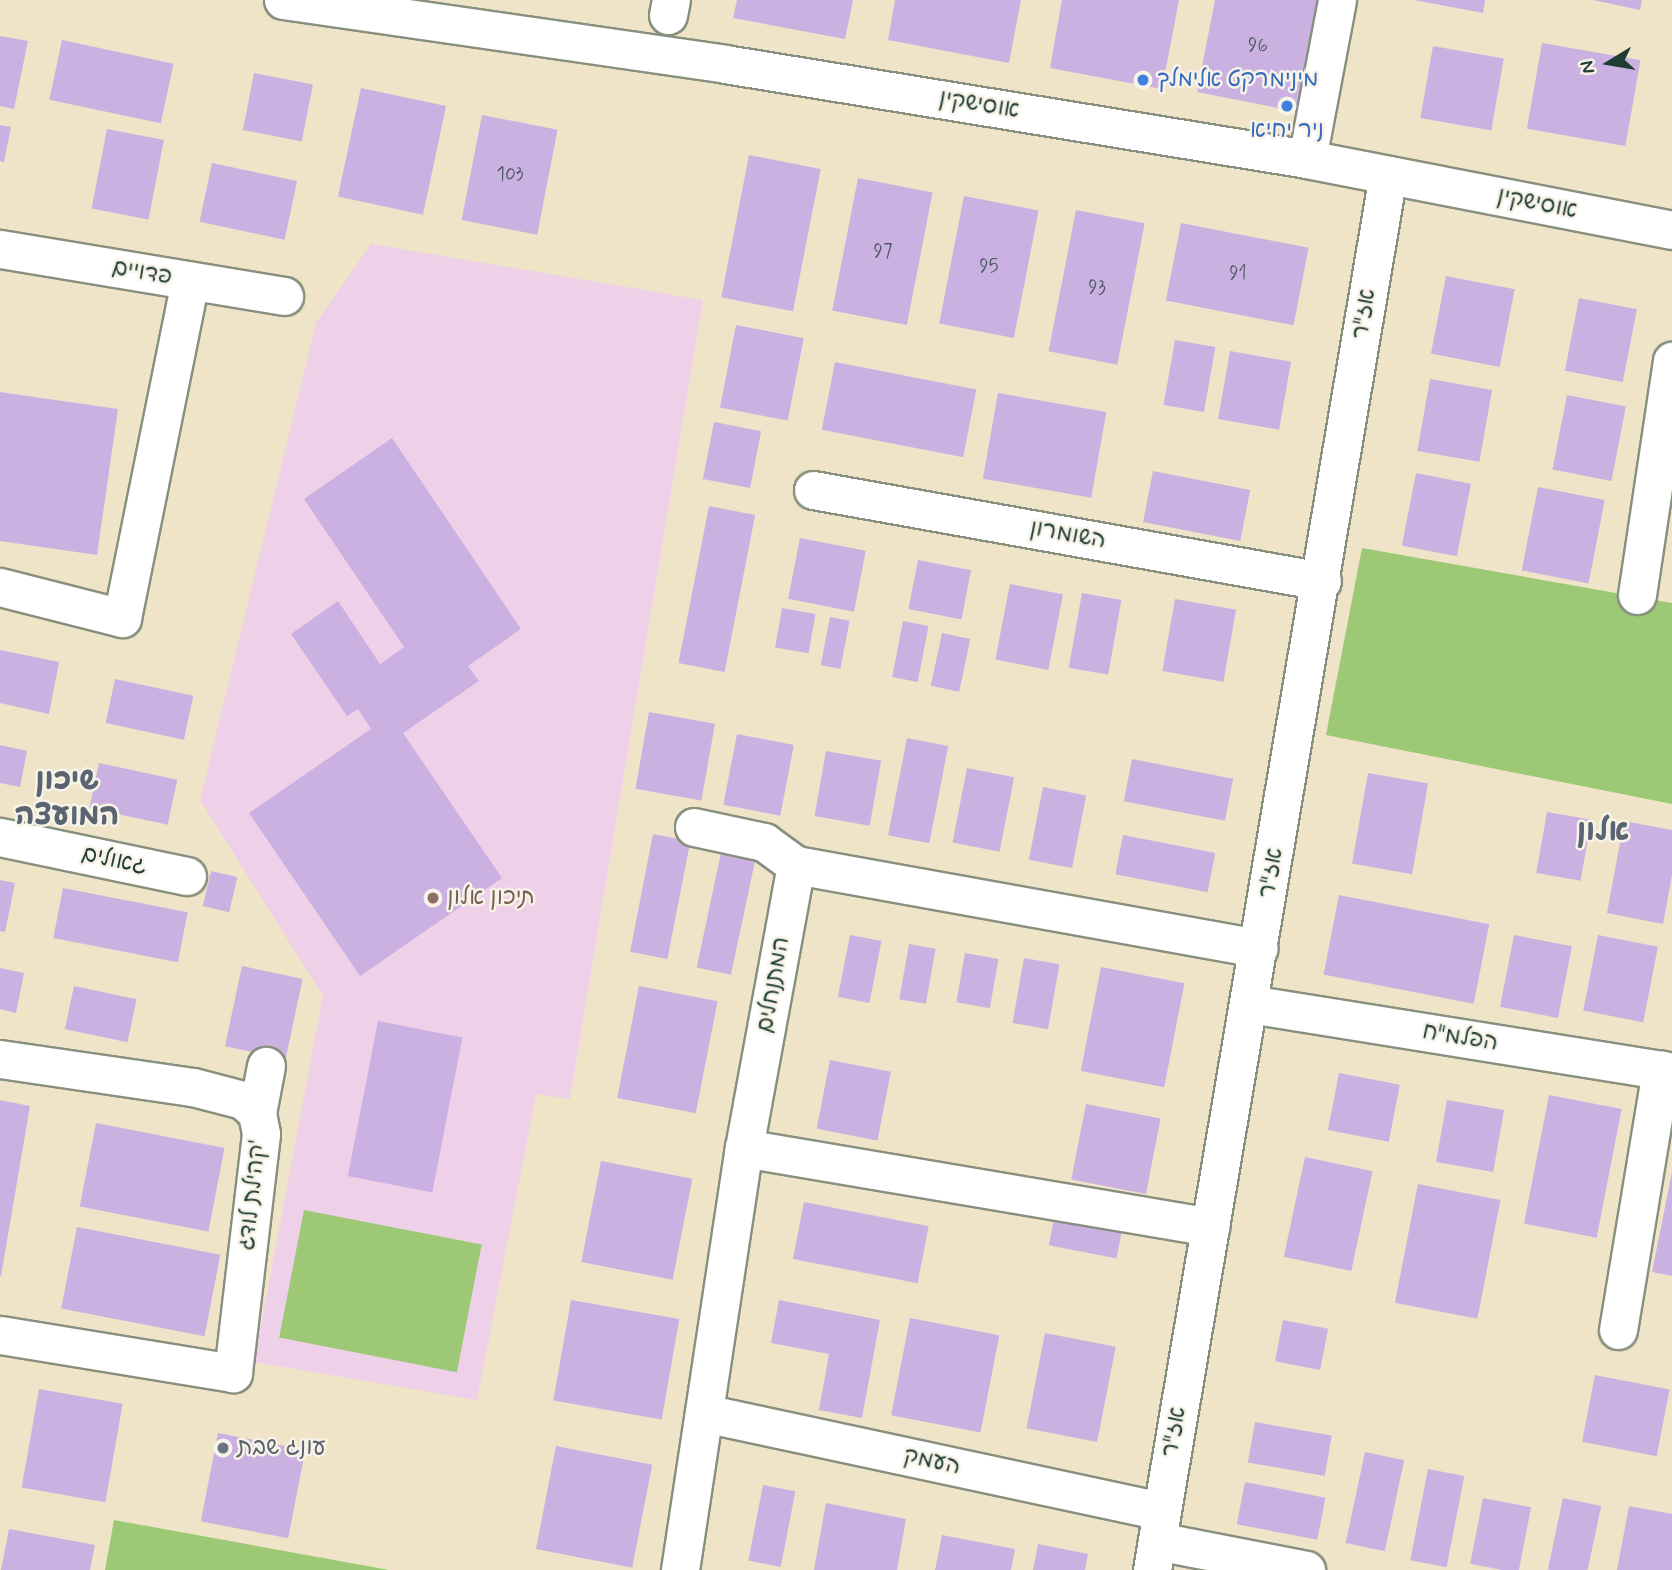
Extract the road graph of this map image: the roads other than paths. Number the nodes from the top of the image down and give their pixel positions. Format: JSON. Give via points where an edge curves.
{"nodes":[{"id":1,"x":283,"y":0,"type":"edge"},
{"id":2,"x":1338,"y":0,"type":"edge"},
{"id":3,"x":1307,"y":159,"type":"junction"},
{"id":4,"x":1388,"y":175,"type":"junction"},
{"id":5,"x":1672,"y":230,"type":"edge"},
{"id":6,"x":0,"y":249,"type":"edge"},
{"id":7,"x":190,"y":281,"type":"junction"},
{"id":8,"x":284,"y":296,"type":"dead end"},
{"id":9,"x":1672,"y":361,"type":"edge"},
{"id":10,"x":813,"y":490,"type":"dead end"},
{"id":11,"x":1322,"y":581,"type":"junction"},
{"id":12,"x":0,"y":587,"type":"edge"},
{"id":13,"x":1637,"y":595,"type":"dead end"},
{"id":14,"x":694,"y":827,"type":"dead end"},
{"id":15,"x":0,"y":837,"type":"edge"},
{"id":16,"x":796,"y":865,"type":"junction"},
{"id":17,"x":187,"y":876,"type":"dead end"},
{"id":18,"x":1259,"y":948,"type":"junction"},
{"id":19,"x":1249,"y":1004,"type":"junction"},
{"id":20,"x":0,"y":1059,"type":"edge"},
{"id":21,"x":266,"y":1066,"type":"dead end"},
{"id":22,"x":1667,"y":1071,"type":"edge"},
{"id":23,"x":257,"y":1113,"type":"junction"},
{"id":24,"x":744,"y":1148,"type":"junction"},
{"id":25,"x":1210,"y":1227,"type":"junction"},
{"id":26,"x":1618,"y":1329,"type":"dead end"},
{"id":27,"x":0,"y":1335,"type":"edge"},
{"id":28,"x":704,"y":1413,"type":"junction"},
{"id":29,"x":1157,"y":1541,"type":"edge"},
{"id":30,"x":680,"y":1570,"type":"edge"},
{"id":31,"x":1306,"y":1570,"type":"edge"}],
"edges":[{"from":1,"to":3,"type":"street","name":"אוסישקין","via":[[725,64]]},
{"from":2,"to":3,"type":"street"},
{"from":3,"to":4,"type":"street","name":"אוסישקין"},
{"from":4,"to":5,"type":"street","name":"אוסישקין"},
{"from":4,"to":11,"type":"street","name":"אז\"ר"},
{"from":6,"to":7,"type":"street","name":"פדויים"},
{"from":7,"to":8,"type":"street","name":"פדויים"},
{"from":7,"to":12,"type":"street","via":[[122,618]]},
{"from":9,"to":13,"type":"street"},
{"from":10,"to":11,"type":"street","name":"השומרון"},
{"from":11,"to":18,"type":"street","name":"אז\"ר"},
{"from":14,"to":16,"type":"street","via":[[764,842]]},
{"from":15,"to":17,"type":"street","name":"גאולים"},
{"from":16,"to":18,"type":"street"},
{"from":16,"to":24,"type":"street","name":"המתנחלים"},
{"from":18,"to":19,"type":"street","name":"אז\"ר"},
{"from":19,"to":22,"type":"street","name":"הפלמ\"ח"},
{"from":19,"to":25,"type":"street","name":"אז\"ר"},
{"from":20,"to":23,"type":"street","name":"קהילת לודג'","via":[[193,1087],[243,1100]]},
{"from":21,"to":23,"type":"street"},
{"from":22,"to":26,"type":"street"},
{"from":23,"to":27,"type":"street","name":"קהילת לודג'","via":[[261,1134],[233,1373]]},
{"from":24,"to":25,"type":"street"},
{"from":24,"to":28,"type":"street","name":"המתנחלים"},
{"from":25,"to":29,"type":"street","name":"אז\"ר"},
{"from":28,"to":29,"type":"street","name":"העמק"},
{"from":28,"to":30,"type":"street","name":"המתנחלים"},
{"from":29,"to":31,"type":"street","name":"העמק"}]}
